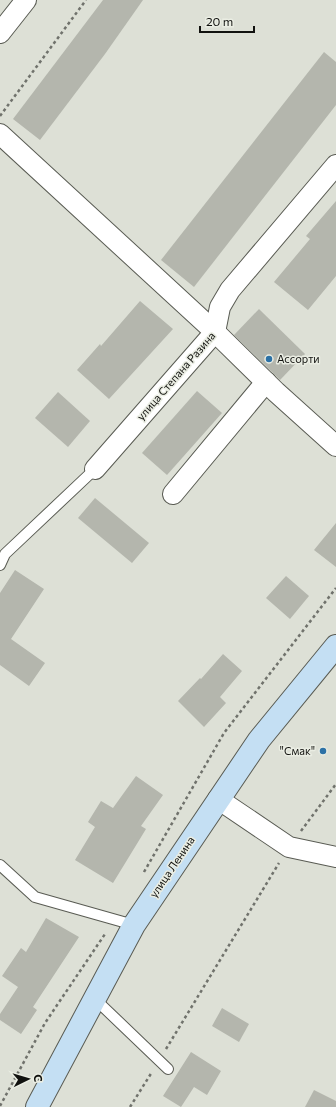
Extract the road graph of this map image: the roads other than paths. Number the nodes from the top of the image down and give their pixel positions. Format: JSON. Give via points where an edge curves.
{"nodes":[{"id":1,"x":26,"y":0,"type":"edge"},
{"id":2,"x":0,"y":33,"type":"edge"},
{"id":3,"x":0,"y":134,"type":"edge"},
{"id":4,"x":336,"y":165,"type":"edge"},
{"id":5,"x":215,"y":332,"type":"junction"},
{"id":6,"x":266,"y":382,"type":"junction"},
{"id":7,"x":336,"y":446,"type":"edge"},
{"id":8,"x":95,"y":469,"type":"joint"},
{"id":9,"x":173,"y":494,"type":"dead end"},
{"id":10,"x":0,"y":565,"type":"edge"},
{"id":11,"x":336,"y":646,"type":"edge"},
{"id":12,"x":218,"y":799,"type":"junction"},
{"id":13,"x":336,"y":857,"type":"edge"},
{"id":14,"x":0,"y":865,"type":"edge"},
{"id":15,"x":124,"y":922,"type":"junction"},
{"id":16,"x":96,"y":999,"type":"junction"},
{"id":17,"x":168,"y":1069,"type":"dead end"},
{"id":18,"x":37,"y":1107,"type":"edge"}],
"edges":[{"from":1,"to":2,"type":"street"},
{"from":3,"to":5,"type":"street"},
{"from":4,"to":5,"type":"street","name":"улица Степана Разина","via":[[230,290],[220,307]]},
{"from":5,"to":6,"type":"street"},
{"from":5,"to":8,"type":"street","name":"улица Степана Разина"},
{"from":6,"to":7,"type":"street"},
{"from":6,"to":9,"type":"street"},
{"from":8,"to":10,"type":"lane","via":[[6,554]]},
{"from":11,"to":12,"type":"main road","name":"улица Ленина","via":[[259,740]]},
{"from":12,"to":13,"type":"street","via":[[289,847]]},
{"from":12,"to":15,"type":"main road","name":"улица Ленина"},
{"from":14,"to":15,"type":"lane","via":[[35,897]]},
{"from":15,"to":16,"type":"main road","name":"улица Ленина"},
{"from":16,"to":17,"type":"lane"},
{"from":16,"to":18,"type":"main road","name":"улица Ленина"}]}
